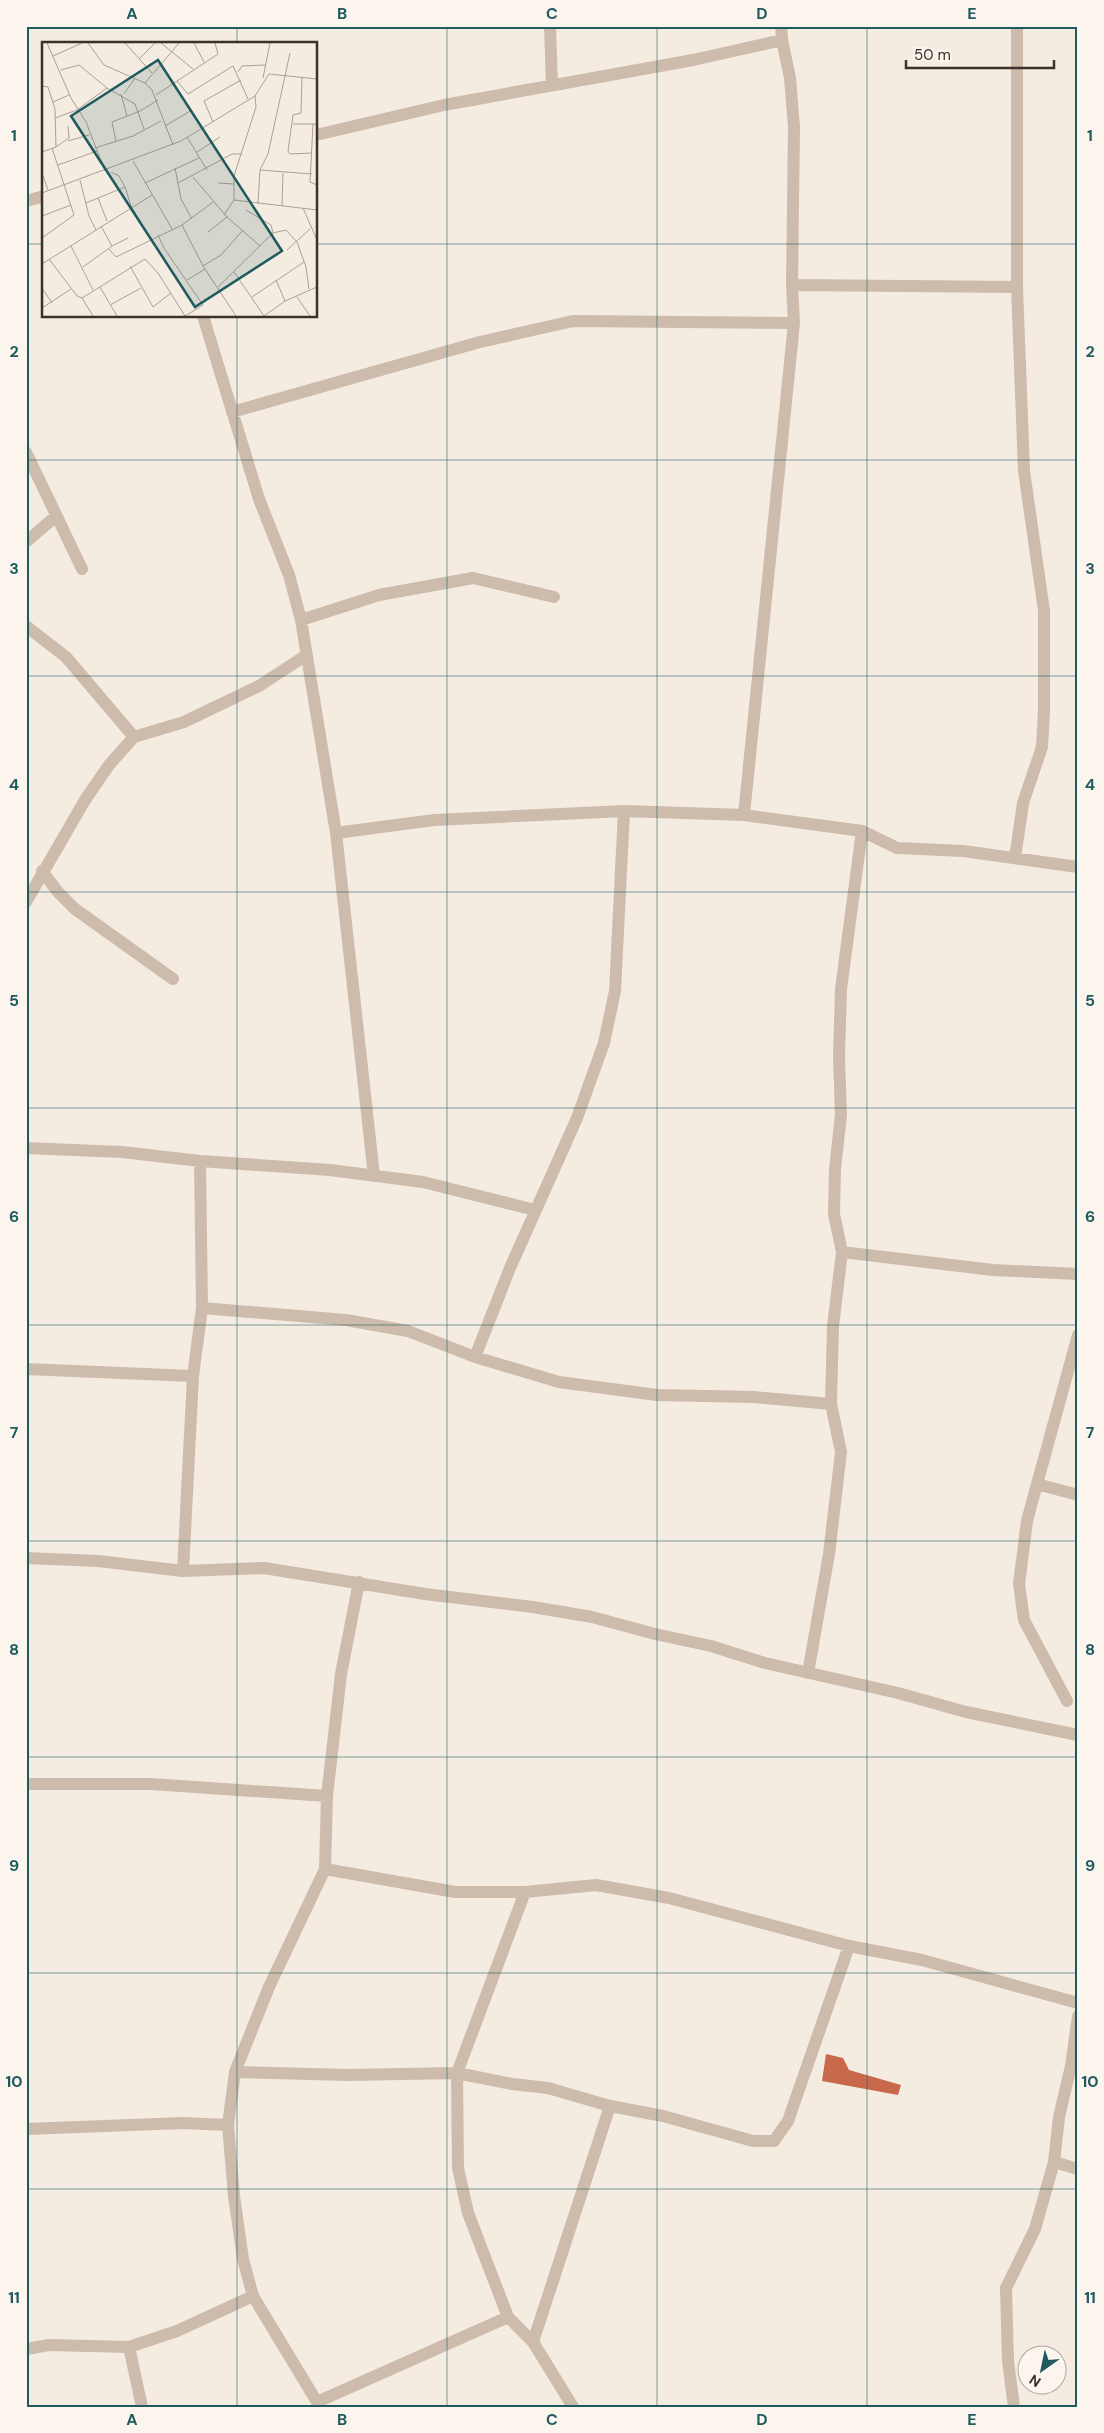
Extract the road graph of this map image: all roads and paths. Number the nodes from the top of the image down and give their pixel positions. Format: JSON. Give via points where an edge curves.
{"nodes":[{"id":1,"x":550,"y":26,"type":"edge"},
{"id":2,"x":781,"y":26,"type":"edge"},
{"id":3,"x":1017,"y":26,"type":"edge"},
{"id":4,"x":782,"y":40,"type":"junction"},
{"id":5,"x":552,"y":85,"type":"junction"},
{"id":6,"x":318,"y":135,"type":"edge"},
{"id":7,"x":42,"y":197,"type":"edge"},
{"id":8,"x":26,"y":201,"type":"edge"},
{"id":9,"x":792,"y":286,"type":"junction"},
{"id":10,"x":1018,"y":287,"type":"junction"},
{"id":11,"x":204,"y":318,"type":"edge"},
{"id":12,"x":794,"y":323,"type":"junction"},
{"id":13,"x":232,"y":412,"type":"junction"},
{"id":14,"x":26,"y":452,"type":"edge"},
{"id":15,"x":56,"y":516,"type":"junction"},
{"id":16,"x":26,"y":542,"type":"edge"},
{"id":17,"x":82,"y":569,"type":"dead end"},
{"id":18,"x":554,"y":597,"type":"dead end"},
{"id":19,"x":301,"y":620,"type":"junction"},
{"id":20,"x":26,"y":626,"type":"edge"},
{"id":21,"x":305,"y":656,"type":"junction"},
{"id":22,"x":134,"y":737,"type":"junction"},
{"id":23,"x":624,"y":811,"type":"junction"},
{"id":24,"x":744,"y":815,"type":"junction"},
{"id":25,"x":862,"y":831,"type":"junction"},
{"id":26,"x":336,"y":833,"type":"junction"},
{"id":27,"x":1015,"y":858,"type":"junction"},
{"id":28,"x":1078,"y":867,"type":"edge"},
{"id":29,"x":42,"y":871,"type":"junction"},
{"id":30,"x":26,"y":902,"type":"edge"},
{"id":31,"x":173,"y":978,"type":"dead end"},
{"id":32,"x":26,"y":1148,"type":"edge"},
{"id":33,"x":200,"y":1161,"type":"junction"},
{"id":34,"x":374,"y":1176,"type":"junction"},
{"id":35,"x":535,"y":1210,"type":"junction"},
{"id":36,"x":842,"y":1252,"type":"junction"},
{"id":37,"x":1078,"y":1274,"type":"edge"},
{"id":38,"x":202,"y":1308,"type":"junction"},
{"id":39,"x":1078,"y":1335,"type":"edge"},
{"id":40,"x":476,"y":1357,"type":"junction"},
{"id":41,"x":26,"y":1369,"type":"edge"},
{"id":42,"x":193,"y":1376,"type":"junction"},
{"id":43,"x":831,"y":1404,"type":"junction"},
{"id":44,"x":1037,"y":1484,"type":"junction"},
{"id":45,"x":1078,"y":1495,"type":"edge"},
{"id":46,"x":26,"y":1558,"type":"edge"},
{"id":47,"x":183,"y":1571,"type":"junction"},
{"id":48,"x":359,"y":1582,"type":"junction"},
{"id":49,"x":808,"y":1673,"type":"junction"},
{"id":50,"x":1067,"y":1700,"type":"dead end"},
{"id":51,"x":1078,"y":1736,"type":"edge"},
{"id":52,"x":26,"y":1784,"type":"edge"},
{"id":53,"x":327,"y":1796,"type":"junction"},
{"id":54,"x":325,"y":1869,"type":"junction"},
{"id":55,"x":524,"y":1892,"type":"junction"},
{"id":56,"x":849,"y":1946,"type":"junction"},
{"id":57,"x":1078,"y":2003,"type":"edge"},
{"id":58,"x":1078,"y":2016,"type":"edge"},
{"id":59,"x":236,"y":2072,"type":"junction"},
{"id":60,"x":457,"y":2073,"type":"junction"},
{"id":61,"x":610,"y":2106,"type":"junction"},
{"id":62,"x":228,"y":2125,"type":"junction"},
{"id":63,"x":26,"y":2129,"type":"edge"},
{"id":64,"x":1054,"y":2162,"type":"junction"},
{"id":65,"x":1078,"y":2169,"type":"edge"},
{"id":66,"x":253,"y":2296,"type":"junction"},
{"id":67,"x":508,"y":2317,"type":"junction"},
{"id":68,"x":533,"y":2342,"type":"junction"},
{"id":69,"x":129,"y":2347,"type":"junction"},
{"id":70,"x":26,"y":2349,"type":"edge"},
{"id":71,"x":319,"y":2404,"type":"edge"},
{"id":72,"x":142,"y":2407,"type":"edge"},
{"id":73,"x":573,"y":2407,"type":"edge"},
{"id":74,"x":1014,"y":2407,"type":"edge"}],
"edges":[{"from":1,"to":5,"type":"street"},
{"from":2,"to":4,"type":"street"},
{"from":3,"to":10,"type":"street"},
{"from":4,"to":5,"type":"street"},
{"from":4,"to":9,"type":"street","via":[[790,78],[794,127]]},
{"from":5,"to":6,"type":"street","via":[[444,105]]},
{"from":7,"to":8,"type":"street"},
{"from":9,"to":10,"type":"street"},
{"from":9,"to":12,"type":"street"},
{"from":10,"to":27,"type":"street","via":[[1024,471],[1044,611],[1044,693],[1042,747],[1023,803]]},
{"from":11,"to":13,"type":"street"},
{"from":12,"to":13,"type":"street","via":[[573,321],[480,342]]},
{"from":12,"to":24,"type":"street"},
{"from":13,"to":19,"type":"street","via":[[259,499],[289,575]]},
{"from":14,"to":15,"type":"street"},
{"from":15,"to":16,"type":"street"},
{"from":15,"to":17,"type":"street"},
{"from":18,"to":19,"type":"street","via":[[473,578],[379,595]]},
{"from":19,"to":21,"type":"street"},
{"from":20,"to":22,"type":"street","via":[[66,657]]},
{"from":21,"to":22,"type":"street","via":[[259,686],[201,714]]},
{"from":21,"to":26,"type":"street"},
{"from":22,"to":29,"type":"street","via":[[104,772]]},
{"from":23,"to":24,"type":"street"},
{"from":23,"to":26,"type":"street","via":[[434,820]]},
{"from":23,"to":35,"type":"street","via":[[616,990],[604,1043],[577,1118]]},
{"from":24,"to":25,"type":"street"},
{"from":25,"to":27,"type":"street","via":[[897,848],[963,851]]},
{"from":25,"to":36,"type":"street","via":[[840,990],[838,1056],[841,1115],[834,1214]]},
{"from":26,"to":34,"type":"street"},
{"from":27,"to":28,"type":"street"},
{"from":29,"to":30,"type":"street"},
{"from":29,"to":31,"type":"street","via":[[75,909]]},
{"from":32,"to":33,"type":"street","via":[[122,1152]]},
{"from":33,"to":34,"type":"street"},
{"from":33,"to":38,"type":"street"},
{"from":34,"to":35,"type":"street","via":[[423,1182]]},
{"from":35,"to":40,"type":"street"},
{"from":36,"to":37,"type":"street","via":[[993,1270]]},
{"from":36,"to":43,"type":"street","via":[[832,1326]]},
{"from":38,"to":40,"type":"street","via":[[346,1320],[399,1329]]},
{"from":38,"to":42,"type":"street"},
{"from":39,"to":44,"type":"street"},
{"from":40,"to":43,"type":"street","via":[[559,1382],[656,1395],[754,1397]]},
{"from":41,"to":42,"type":"street"},
{"from":42,"to":47,"type":"street"},
{"from":43,"to":49,"type":"street","via":[[841,1452],[829,1554]]},
{"from":44,"to":45,"type":"street"},
{"from":44,"to":50,"type":"street","via":[[1027,1521],[1019,1584],[1024,1620]]},
{"from":46,"to":47,"type":"street","via":[[98,1561]]},
{"from":47,"to":48,"type":"street","via":[[264,1568]]},
{"from":48,"to":49,"type":"street","via":[[592,1617]]},
{"from":48,"to":53,"type":"street","via":[[341,1674]]},
{"from":49,"to":51,"type":"street"},
{"from":52,"to":53,"type":"street","via":[[151,1784]]},
{"from":53,"to":54,"type":"street"},
{"from":54,"to":55,"type":"street","via":[[455,1892]]},
{"from":54,"to":59,"type":"street","via":[[269,1987]]},
{"from":55,"to":56,"type":"street","via":[[596,1885],[669,1898]]},
{"from":55,"to":60,"type":"street"},
{"from":56,"to":57,"type":"street","via":[[922,1960]]},
{"from":56,"to":61,"type":"street","via":[[788,2121],[774,2141],[753,2141],[663,2116]]},
{"from":58,"to":64,"type":"street"},
{"from":59,"to":60,"type":"street"},
{"from":59,"to":62,"type":"street"},
{"from":60,"to":61,"type":"street","via":[[548,2088]]},
{"from":60,"to":67,"type":"street","via":[[458,2168],[468,2213]]},
{"from":61,"to":68,"type":"street"},
{"from":62,"to":63,"type":"street","via":[[183,2123]]},
{"from":62,"to":66,"type":"street","via":[[235,2205],[243,2259]]},
{"from":64,"to":65,"type":"street"},
{"from":64,"to":74,"type":"street","via":[[1035,2229],[1006,2288],[1008,2361]]},
{"from":66,"to":69,"type":"street","via":[[177,2331]]},
{"from":66,"to":71,"type":"street"},
{"from":67,"to":68,"type":"street"},
{"from":67,"to":71,"type":"street"},
{"from":68,"to":73,"type":"street"},
{"from":69,"to":70,"type":"street","via":[[49,2345]]},
{"from":69,"to":72,"type":"street"}]}
